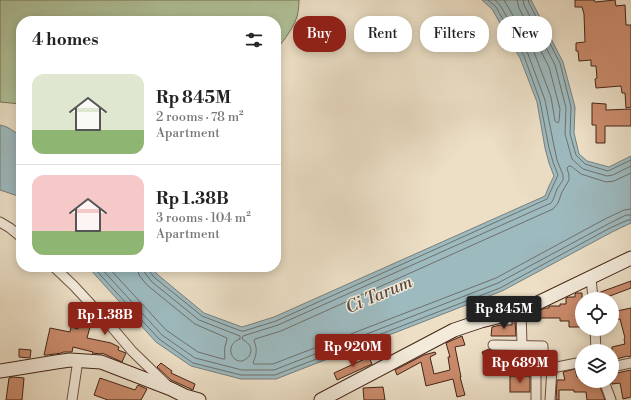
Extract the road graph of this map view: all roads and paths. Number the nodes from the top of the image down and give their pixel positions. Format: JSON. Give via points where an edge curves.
{"nodes":[{"id":1,"x":0,"y":222,"type":"edge"},
{"id":2,"x":16,"y":233,"type":"edge"},
{"id":3,"x":631,"y":258,"type":"edge"},
{"id":4,"x":59,"y":272,"type":"edge"},
{"id":5,"x":591,"y":278,"type":"junction"},
{"id":6,"x":592,"y":292,"type":"edge"},
{"id":7,"x":521,"y":311,"type":"junction"},
{"id":8,"x":493,"y":345,"type":"dead end"},
{"id":9,"x":522,"y":346,"type":"junction"},
{"id":10,"x":78,"y":360,"type":"junction"},
{"id":11,"x":575,"y":363,"type":"edge"},
{"id":12,"x":631,"y":363,"type":"edge"},
{"id":13,"x":503,"y":365,"type":"dead end"},
{"id":14,"x":619,"y":366,"type":"edge"},
{"id":15,"x":540,"y":367,"type":"junction"},
{"id":16,"x":552,"y":368,"type":"junction"},
{"id":17,"x":0,"y":371,"type":"edge"},
{"id":18,"x":607,"y":388,"type":"edge"},
{"id":19,"x":171,"y":389,"type":"junction"},
{"id":20,"x":72,"y":400,"type":"edge"},
{"id":21,"x":199,"y":400,"type":"edge"},
{"id":22,"x":321,"y":400,"type":"edge"},
{"id":23,"x":536,"y":400,"type":"edge"},
{"id":24,"x":550,"y":400,"type":"edge"},
{"id":25,"x":611,"y":400,"type":"edge"}],
"edges":[{"from":1,"to":2,"type":"street"},
{"from":3,"to":5,"type":"street"},
{"from":4,"to":19,"type":"street"},
{"from":5,"to":6,"type":"street"},
{"from":5,"to":7,"type":"street"},
{"from":7,"to":9,"type":"street"},
{"from":7,"to":22,"type":"street","via":[[454,330]]},
{"from":8,"to":9,"type":"street"},
{"from":9,"to":15,"type":"street","via":[[543,346]]},
{"from":10,"to":17,"type":"street"},
{"from":10,"to":19,"type":"street","via":[[101,362]]},
{"from":10,"to":20,"type":"street"},
{"from":11,"to":16,"type":"street"},
{"from":12,"to":14,"type":"street"},
{"from":13,"to":15,"type":"street"},
{"from":15,"to":16,"type":"street"},
{"from":15,"to":23,"type":"street"},
{"from":16,"to":24,"type":"street"},
{"from":18,"to":25,"type":"street"},
{"from":19,"to":21,"type":"street"}]}
